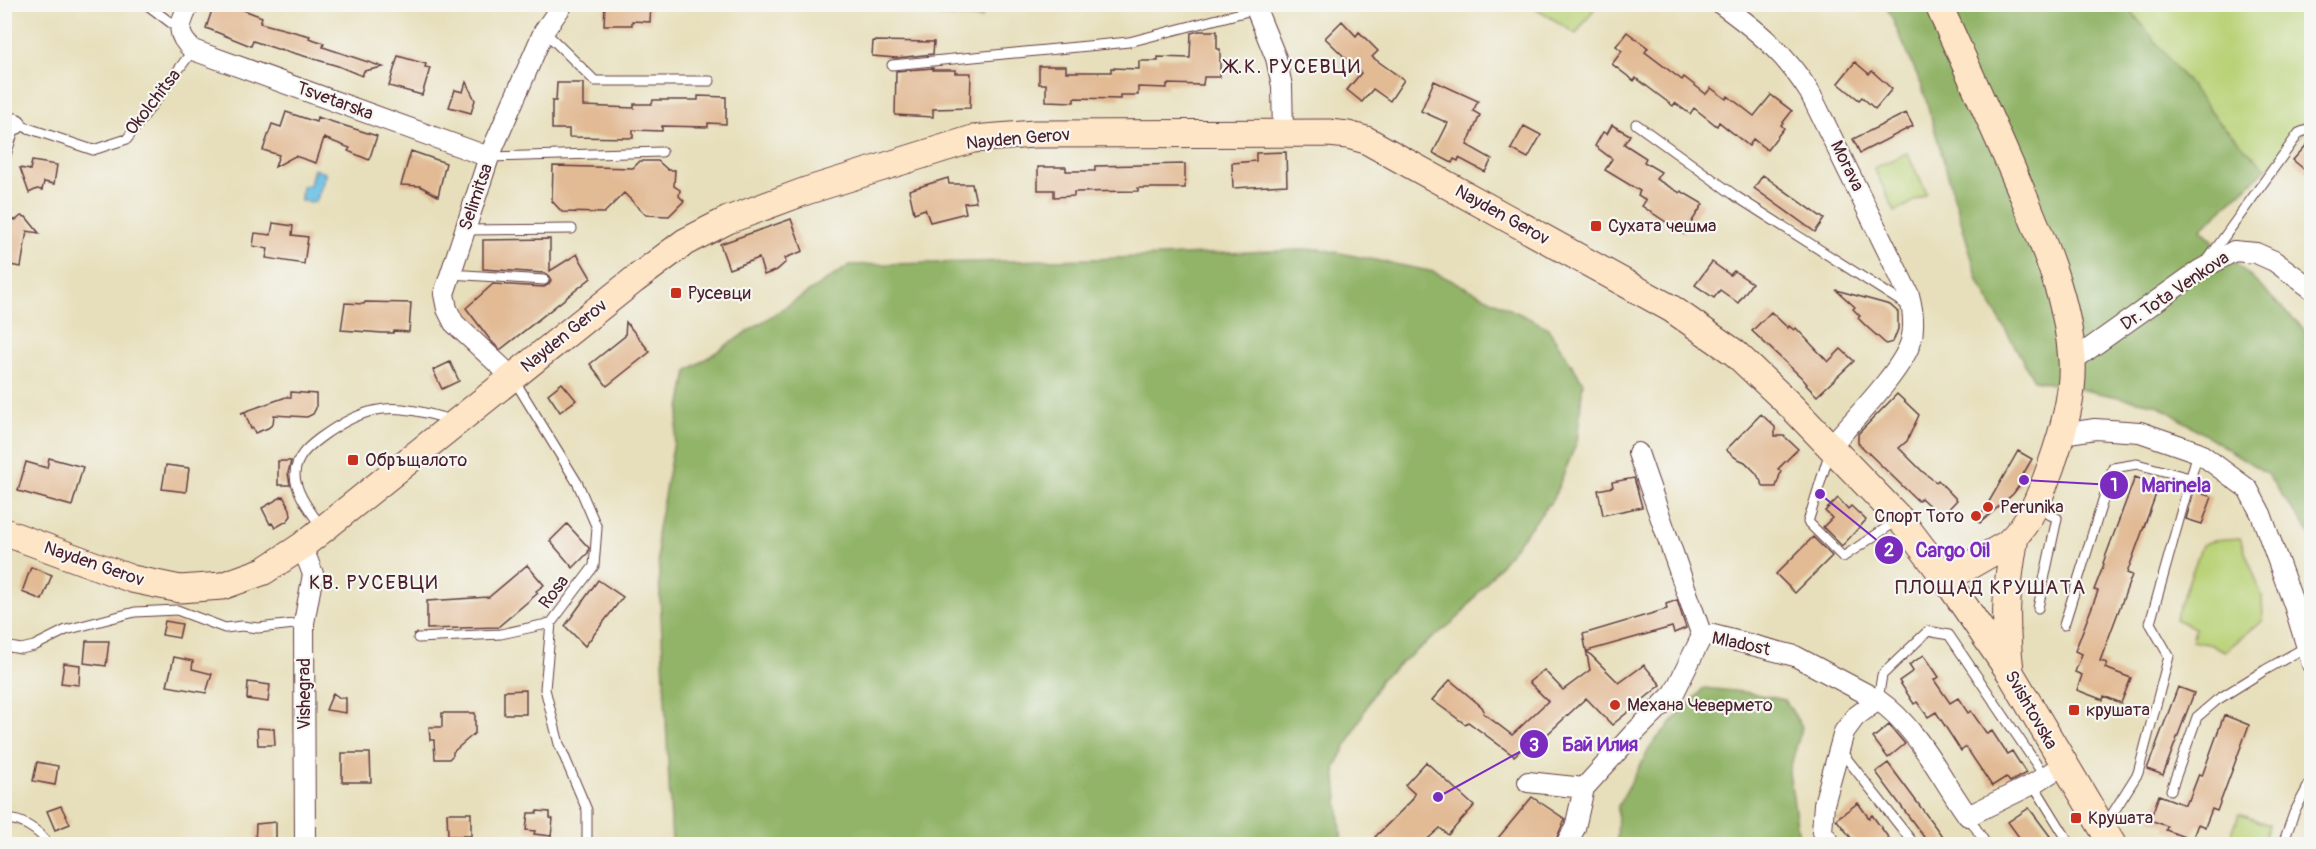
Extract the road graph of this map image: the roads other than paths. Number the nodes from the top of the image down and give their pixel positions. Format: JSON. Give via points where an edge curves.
{"nodes":[{"id":1,"x":146,"y":4,"type":"edge"},
{"id":2,"x":189,"y":4,"type":"edge"},
{"id":3,"x":562,"y":4,"type":"edge"},
{"id":4,"x":1721,"y":4,"type":"edge"},
{"id":5,"x":1938,"y":4,"type":"edge"},
{"id":6,"x":1255,"y":7,"type":"edge"},
{"id":7,"x":544,"y":31,"type":"junction"},
{"id":8,"x":185,"y":40,"type":"junction"},
{"id":9,"x":892,"y":65,"type":"dead end"},
{"id":10,"x":710,"y":81,"type":"dead end"},
{"id":11,"x":10,"y":123,"type":"edge"},
{"id":12,"x":1636,"y":124,"type":"dead end"},
{"id":13,"x":2312,"y":128,"type":"edge"},
{"id":14,"x":1283,"y":133,"type":"junction"},
{"id":15,"x":662,"y":152,"type":"dead end"},
{"id":16,"x":489,"y":157,"type":"junction"},
{"id":17,"x":4,"y":161,"type":"edge"},
{"id":18,"x":572,"y":229,"type":"dead end"},
{"id":19,"x":465,"y":230,"type":"junction"},
{"id":20,"x":2200,"y":270,"type":"junction"},
{"id":21,"x":450,"y":274,"type":"junction"},
{"id":22,"x":544,"y":280,"type":"dead end"},
{"id":23,"x":2312,"y":289,"type":"edge"},
{"id":24,"x":1913,"y":309,"type":"junction"},
{"id":25,"x":2072,"y":361,"type":"junction"},
{"id":26,"x":513,"y":377,"type":"junction"},
{"id":27,"x":459,"y":422,"type":"junction"},
{"id":28,"x":2062,"y":434,"type":"junction"},
{"id":29,"x":1831,"y":446,"type":"junction"},
{"id":30,"x":2198,"y":452,"type":"junction"},
{"id":31,"x":1638,"y":453,"type":"dead end"},
{"id":32,"x":2190,"y":478,"type":"junction"},
{"id":33,"x":2034,"y":508,"type":"junction"},
{"id":34,"x":1900,"y":519,"type":"junction"},
{"id":35,"x":4,"y":532,"type":"edge"},
{"id":36,"x":312,"y":537,"type":"junction"},
{"id":37,"x":2015,"y":537,"type":"junction"},
{"id":38,"x":1946,"y":579,"type":"junction"},
{"id":39,"x":2038,"y":608,"type":"dead end"},
{"id":40,"x":304,"y":623,"type":"junction"},
{"id":41,"x":551,"y":623,"type":"junction"},
{"id":42,"x":2064,"y":625,"type":"dead end"},
{"id":43,"x":1701,"y":636,"type":"junction"},
{"id":44,"x":417,"y":638,"type":"dead end"},
{"id":45,"x":4,"y":646,"type":"edge"},
{"id":46,"x":2309,"y":656,"type":"edge"},
{"id":47,"x":2011,"y":674,"type":"junction"},
{"id":48,"x":1878,"y":700,"type":"junction"},
{"id":49,"x":1839,"y":748,"type":"junction"},
{"id":50,"x":2047,"y":775,"type":"junction"},
{"id":51,"x":2312,"y":779,"type":"edge"},
{"id":52,"x":1528,"y":782,"type":"dead end"},
{"id":53,"x":1584,"y":788,"type":"junction"},
{"id":54,"x":2171,"y":790,"type":"dead end"},
{"id":55,"x":1968,"y":816,"type":"junction"},
{"id":56,"x":4,"y":820,"type":"edge"},
{"id":57,"x":2107,"y":837,"type":"edge"},
{"id":58,"x":48,"y":844,"type":"edge"},
{"id":59,"x":304,"y":844,"type":"edge"},
{"id":60,"x":587,"y":844,"type":"edge"},
{"id":61,"x":1566,"y":844,"type":"edge"},
{"id":62,"x":1831,"y":844,"type":"edge"},
{"id":63,"x":1914,"y":844,"type":"edge"},
{"id":64,"x":1986,"y":844,"type":"edge"},
{"id":65,"x":2070,"y":844,"type":"edge"},
{"id":66,"x":2283,"y":844,"type":"edge"}],
"edges":[{"from":1,"to":8,"type":"lane"},
{"from":2,"to":8,"type":"street"},
{"from":3,"to":7,"type":"street","name":"Selimitsa"},
{"from":4,"to":24,"type":"street","name":"Morava","via":[[1760,33],[1795,68]]},
{"from":5,"to":25,"type":"street","via":[[2042,240],[2064,301]]},
{"from":6,"to":9,"type":"lane","via":[[1129,42]]},
{"from":6,"to":14,"type":"street","via":[[1276,58],[1282,86]]},
{"from":7,"to":10,"type":"lane","via":[[595,81]]},
{"from":7,"to":16,"type":"street","name":"Selimitsa"},
{"from":8,"to":11,"type":"lane","name":"Okolchitsa","via":[[127,138],[93,150]]},
{"from":8,"to":16,"type":"street","name":"Tsvetarska"},
{"from":11,"to":17,"type":"lane"},
{"from":12,"to":24,"type":"lane","via":[[1737,197]]},
{"from":13,"to":20,"type":"lane","via":[[2298,134]]},
{"from":14,"to":26,"type":"street","name":"Nayden Gerov","via":[[1034,134],[974,139],[806,191],[728,220],[685,242]]},
{"from":14,"to":29,"type":"street","name":"Nayden Gerov","via":[[1329,133],[1366,141],[1672,309],[1735,353]]},
{"from":15,"to":16,"type":"lane"},
{"from":16,"to":19,"type":"street","name":"Selimitsa"},
{"from":18,"to":19,"type":"lane"},
{"from":19,"to":21,"type":"street","name":"Selimitsa"},
{"from":20,"to":23,"type":"street","name":"Dr. Tota Venkova","via":[[2234,251],[2256,253],[2274,261]]},
{"from":20,"to":25,"type":"street","name":"Dr. Tota Venkova"},
{"from":21,"to":22,"type":"lane"},
{"from":21,"to":26,"type":"street","name":"Selimitsa","via":[[444,294],[454,323]]},
{"from":24,"to":29,"type":"street","name":"Morava","via":[[1911,341],[1903,358]]},
{"from":25,"to":28,"type":"street"},
{"from":26,"to":27,"type":"street","name":"Nayden Gerov"},
{"from":26,"to":41,"type":"lane","name":"Rosa","via":[[578,484],[597,528],[594,566]]},
{"from":27,"to":36,"type":"street","name":"Nayden Gerov"},
{"from":27,"to":36,"type":"lane","via":[[417,410],[378,409],[344,420],[304,450],[295,476]]},
{"from":28,"to":30,"type":"street","via":[[2095,429],[2140,432]]},
{"from":28,"to":33,"type":"street"},
{"from":29,"to":34,"type":"street","name":"Nayden Gerov"},
{"from":29,"to":34,"type":"lane","via":[[1808,522],[1843,557]]},
{"from":30,"to":32,"type":"lane"},
{"from":30,"to":46,"type":"street","via":[[2248,489],[2261,514]]},
{"from":31,"to":43,"type":"street"},
{"from":32,"to":42,"type":"lane","via":[[2137,464],[2113,468]]},
{"from":32,"to":57,"type":"lane","via":[[2150,623],[2169,656],[2138,773]]},
{"from":33,"to":37,"type":"street"},
{"from":33,"to":39,"type":"lane","via":[[2057,518]]},
{"from":34,"to":38,"type":"street","name":"Nayden Gerov"},
{"from":35,"to":36,"type":"street","name":"Nayden Gerov","via":[[132,579],[180,589],[222,586],[264,572]]},
{"from":36,"to":40,"type":"street","name":"Vishegrad","via":[[313,574]]},
{"from":37,"to":38,"type":"street"},
{"from":37,"to":47,"type":"street","via":[[2006,595]]},
{"from":38,"to":47,"type":"street","name":"Svishtovska"},
{"from":40,"to":45,"type":"lane","via":[[225,628],[177,610],[135,612],[66,630],[34,646]]},
{"from":40,"to":59,"type":"street","name":"Vishegrad"},
{"from":41,"to":44,"type":"lane","via":[[501,633]]},
{"from":41,"to":60,"type":"lane","name":"Rosa","via":[[545,689],[559,744],[587,810]]},
{"from":43,"to":48,"type":"street","name":"Mladost","via":[[1713,635],[1795,656]]},
{"from":43,"to":53,"type":"street","name":"Mladost","via":[[1674,693]]},
{"from":46,"to":54,"type":"lane","via":[[2265,670],[2197,717]]},
{"from":47,"to":50,"type":"street","name":"Svishtovska"},
{"from":48,"to":49,"type":"street","via":[[1855,717]]},
{"from":48,"to":50,"type":"lane","via":[[1882,675],[1928,631],[1949,635]]},
{"from":48,"to":55,"type":"street","name":"Mladost","via":[[1910,729]]},
{"from":49,"to":62,"type":"street","via":[[1822,821],[1822,832]]},
{"from":49,"to":63,"type":"lane"},
{"from":50,"to":55,"type":"street"},
{"from":50,"to":57,"type":"street","name":"Svishtovska"},
{"from":50,"to":65,"type":"lane"},
{"from":51,"to":66,"type":"lane"},
{"from":52,"to":53,"type":"street"},
{"from":53,"to":61,"type":"street","name":"Mladost","via":[[1575,828]]},
{"from":55,"to":64,"type":"lane"},
{"from":56,"to":58,"type":"lane","via":[[33,828]]}]}
